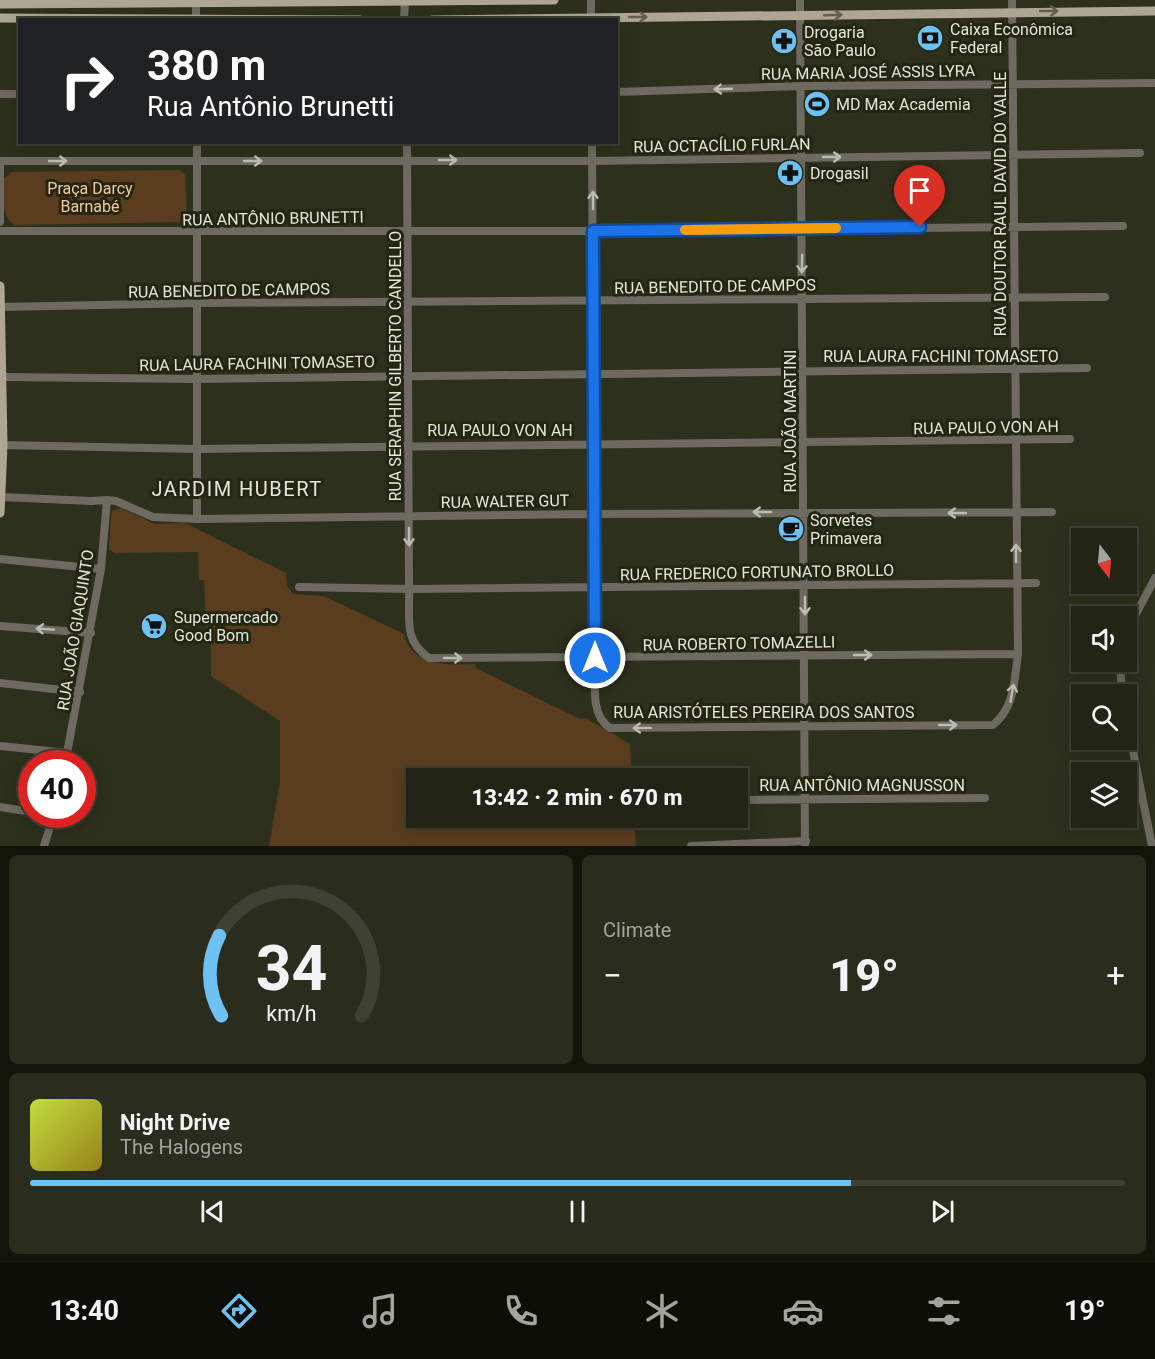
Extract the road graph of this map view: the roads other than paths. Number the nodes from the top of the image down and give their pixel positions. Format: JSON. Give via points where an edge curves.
{"nodes":[{"id":1,"x":554,"y":0,"type":"edge"},
{"id":2,"x":591,"y":0,"type":"edge"},
{"id":3,"x":800,"y":0,"type":"edge"},
{"id":4,"x":1012,"y":0,"type":"edge"},
{"id":5,"x":1153,"y":0,"type":"edge"},
{"id":6,"x":196,"y":1,"type":"edge"},
{"id":7,"x":404,"y":1,"type":"edge"},
{"id":8,"x":0,"y":4,"type":"edge"},
{"id":9,"x":1013,"y":11,"type":"junction"},
{"id":10,"x":1151,"y":11,"type":"edge"},
{"id":11,"x":801,"y":16,"type":"junction"},
{"id":12,"x":0,"y":18,"type":"edge"},
{"id":13,"x":18,"y":18,"type":"edge"},
{"id":14,"x":196,"y":18,"type":"edge"},
{"id":15,"x":404,"y":18,"type":"edge"},
{"id":16,"x":591,"y":18,"type":"edge"},
{"id":17,"x":618,"y":19,"type":"edge"},
{"id":18,"x":1155,"y":83,"type":"edge"},
{"id":19,"x":1012,"y":84,"type":"junction"},
{"id":20,"x":802,"y":86,"type":"junction"},
{"id":21,"x":618,"y":92,"type":"edge"},
{"id":22,"x":0,"y":94,"type":"edge"},
{"id":23,"x":18,"y":94,"type":"edge"},
{"id":24,"x":197,"y":144,"type":"edge"},
{"id":25,"x":406,"y":144,"type":"edge"},
{"id":26,"x":592,"y":144,"type":"edge"},
{"id":27,"x":1140,"y":153,"type":"dead end"},
{"id":28,"x":1013,"y":156,"type":"junction"},
{"id":29,"x":802,"y":157,"type":"junction"},
{"id":30,"x":407,"y":160,"type":"junction"},
{"id":31,"x":197,"y":161,"type":"junction"},
{"id":32,"x":592,"y":161,"type":"junction"},
{"id":33,"x":0,"y":162,"type":"edge"},
{"id":34,"x":0,"y":222,"type":"edge"},
{"id":35,"x":1015,"y":226,"type":"junction"},
{"id":36,"x":1123,"y":226,"type":"dead end"},
{"id":37,"x":803,"y":228,"type":"junction"},
{"id":38,"x":408,"y":230,"type":"junction"},
{"id":39,"x":0,"y":231,"type":"edge"},
{"id":40,"x":593,"y":231,"type":"junction"},
{"id":41,"x":197,"y":233,"type":"junction"},
{"id":42,"x":0,"y":286,"type":"edge"},
{"id":43,"x":1105,"y":297,"type":"dead end"},
{"id":44,"x":802,"y":298,"type":"junction"},
{"id":45,"x":1016,"y":298,"type":"junction"},
{"id":46,"x":593,"y":301,"type":"junction"},
{"id":47,"x":408,"y":302,"type":"junction"},
{"id":48,"x":198,"y":303,"type":"junction"},
{"id":49,"x":2,"y":307,"type":"junction"},
{"id":50,"x":1087,"y":368,"type":"dead end"},
{"id":51,"x":1014,"y":369,"type":"junction"},
{"id":52,"x":803,"y":370,"type":"junction"},
{"id":53,"x":594,"y":372,"type":"junction"},
{"id":54,"x":409,"y":374,"type":"junction"},
{"id":55,"x":3,"y":377,"type":"junction"},
{"id":56,"x":196,"y":379,"type":"junction"},
{"id":57,"x":1070,"y":439,"type":"dead end"},
{"id":58,"x":1016,"y":441,"type":"junction"},
{"id":59,"x":803,"y":442,"type":"junction"},
{"id":60,"x":595,"y":443,"type":"junction"},
{"id":61,"x":3,"y":445,"type":"junction"},
{"id":62,"x":409,"y":445,"type":"junction"},
{"id":63,"x":197,"y":449,"type":"junction"},
{"id":64,"x":1,"y":497,"type":"edge"},
{"id":65,"x":107,"y":500,"type":"junction"},
{"id":66,"x":804,"y":512,"type":"junction"},
{"id":67,"x":1052,"y":512,"type":"dead end"},
{"id":68,"x":0,"y":513,"type":"edge"},
{"id":69,"x":1016,"y":513,"type":"junction"},
{"id":70,"x":595,"y":514,"type":"junction"},
{"id":71,"x":410,"y":516,"type":"junction"},
{"id":72,"x":197,"y":519,"type":"junction"},
{"id":73,"x":0,"y":559,"type":"edge"},
{"id":74,"x":101,"y":569,"type":"junction"},
{"id":75,"x":1155,"y":578,"type":"edge"},
{"id":76,"x":1016,"y":583,"type":"junction"},
{"id":77,"x":1035,"y":583,"type":"dead end"},
{"id":78,"x":804,"y":585,"type":"junction"},
{"id":79,"x":299,"y":587,"type":"dead end"},
{"id":80,"x":595,"y":587,"type":"junction"},
{"id":81,"x":409,"y":590,"type":"junction"},
{"id":82,"x":1137,"y":612,"type":"edge"},
{"id":83,"x":0,"y":626,"type":"edge"},
{"id":84,"x":90,"y":633,"type":"junction"},
{"id":85,"x":1018,"y":654,"type":"junction"},
{"id":86,"x":805,"y":656,"type":"junction"},
{"id":87,"x":595,"y":658,"type":"junction"},
{"id":88,"x":0,"y":683,"type":"edge"},
{"id":89,"x":80,"y":692,"type":"junction"},
{"id":90,"x":993,"y":725,"type":"joint"},
{"id":91,"x":805,"y":726,"type":"junction"},
{"id":92,"x":0,"y":746,"type":"edge"},
{"id":93,"x":39,"y":750,"type":"edge"},
{"id":94,"x":69,"y":750,"type":"edge"},
{"id":95,"x":1133,"y":750,"type":"edge"},
{"id":96,"x":985,"y":798,"type":"dead end"},
{"id":97,"x":806,"y":799,"type":"junction"},
{"id":98,"x":748,"y":800,"type":"edge"},
{"id":99,"x":0,"y":807,"type":"edge"},
{"id":100,"x":18,"y":810,"type":"edge"},
{"id":101,"x":50,"y":828,"type":"edge"},
{"id":102,"x":806,"y":844,"type":"edge"},
{"id":103,"x":44,"y":846,"type":"edge"},
{"id":104,"x":691,"y":846,"type":"edge"},
{"id":105,"x":814,"y":846,"type":"edge"},
{"id":106,"x":1152,"y":846,"type":"edge"}],
"edges":[{"from":1,"to":7,"type":"main road"},
{"from":2,"to":16,"type":"street"},
{"from":3,"to":11,"type":"street","name":"RUA JOÃO MARTINI"},
{"from":4,"to":9,"type":"street","name":"RUA DOUTOR RAUL DAVID DO VALLE"},
{"from":5,"to":10,"type":"main road"},
{"from":6,"to":7,"type":"main road"},
{"from":6,"to":8,"type":"main road"},
{"from":6,"to":14,"type":"street"},
{"from":7,"to":15,"type":"street"},
{"from":9,"to":10,"type":"main road","one_way":true},
{"from":11,"to":9,"type":"main road","one_way":true},
{"from":9,"to":19,"type":"street","name":"RUA DOUTOR RAUL DAVID DO VALLE"},
{"from":17,"to":11,"type":"main road","one_way":true},
{"from":11,"to":20,"type":"street","name":"RUA JOÃO MARTINI"},
{"from":12,"to":13,"type":"main road"},
{"from":18,"to":19,"type":"street","name":"RUA MARIA JOSÉ ASSIS LYRA"},
{"from":19,"to":20,"type":"street","name":"RUA MARIA JOSÉ ASSIS LYRA"},
{"from":19,"to":28,"type":"street","name":"RUA DOUTOR RAUL DAVID DO VALLE"},
{"from":20,"to":21,"type":"street","name":"RUA MARIA JOSÉ ASSIS LYRA","one_way":true},
{"from":20,"to":29,"type":"street","name":"RUA JOÃO MARTINI"},
{"from":22,"to":23,"type":"street"},
{"from":24,"to":31,"type":"street"},
{"from":25,"to":30,"type":"street","name":"RUA SERAPHIN GILBERTO CANDELLO"},
{"from":26,"to":32,"type":"street","name":"RUA ARISTÓTELES PEREIRA DOS SANTOS"},
{"from":27,"to":28,"type":"street","name":"RUA OCTACÍLIO FURLAN"},
{"from":29,"to":28,"type":"street","name":"RUA OCTACÍLIO FURLAN","one_way":true},
{"from":28,"to":35,"type":"street","name":"RUA DOUTOR RAUL DAVID DO VALLE"},
{"from":29,"to":32,"type":"street","name":"RUA OCTACÍLIO FURLAN"},
{"from":29,"to":37,"type":"street","name":"RUA JOÃO MARTINI"},
{"from":31,"to":30,"type":"street","name":"RUA OCTACÍLIO FURLAN","one_way":true},
{"from":30,"to":32,"type":"street","name":"RUA OCTACÍLIO FURLAN","one_way":true},
{"from":30,"to":38,"type":"street","name":"RUA SERAPHIN GILBERTO CANDELLO"},
{"from":33,"to":31,"type":"street","name":"RUA OCTACÍLIO FURLAN","one_way":true},
{"from":31,"to":41,"type":"street"},
{"from":40,"to":32,"type":"street","name":"RUA ARISTÓTELES PEREIRA DOS SANTOS","one_way":true},
{"from":33,"to":34,"type":"street"},
{"from":35,"to":36,"type":"street","name":"RUA ANTÔNIO BRUNETTI"},
{"from":35,"to":37,"type":"street","name":"RUA ANTÔNIO BRUNETTI"},
{"from":35,"to":45,"type":"street","name":"RUA DOUTOR RAUL DAVID DO VALLE"},
{"from":37,"to":40,"type":"street","name":"RUA ANTÔNIO BRUNETTI"},
{"from":37,"to":44,"type":"street","name":"RUA JOÃO MARTINI","one_way":true},
{"from":38,"to":40,"type":"street","name":"RUA ANTÔNIO BRUNETTI"},
{"from":38,"to":41,"type":"street","name":"RUA ANTÔNIO BRUNETTI"},
{"from":38,"to":47,"type":"street","name":"RUA SERAPHIN GILBERTO CANDELLO"},
{"from":39,"to":41,"type":"street","name":"RUA ANTÔNIO BRUNETTI"},
{"from":40,"to":46,"type":"street","name":"RUA ARISTÓTELES PEREIRA DOS SANTOS"},
{"from":41,"to":48,"type":"street"},
{"from":42,"to":49,"type":"main road"},
{"from":43,"to":45,"type":"street","name":"RUA BENEDITO DE CAMPOS"},
{"from":44,"to":45,"type":"street","name":"RUA BENEDITO DE CAMPOS"},
{"from":44,"to":46,"type":"street","name":"RUA BENEDITO DE CAMPOS"},
{"from":44,"to":52,"type":"street","name":"RUA JOÃO MARTINI"},
{"from":45,"to":51,"type":"street","name":"RUA DOUTOR RAUL DAVID DO VALLE"},
{"from":46,"to":47,"type":"street","name":"RUA BENEDITO DE CAMPOS"},
{"from":46,"to":53,"type":"street","name":"RUA ARISTÓTELES PEREIRA DOS SANTOS"},
{"from":47,"to":48,"type":"street","name":"RUA BENEDITO DE CAMPOS"},
{"from":47,"to":54,"type":"street","name":"RUA SERAPHIN GILBERTO CANDELLO"},
{"from":48,"to":49,"type":"street","name":"RUA BENEDITO DE CAMPOS"},
{"from":48,"to":56,"type":"street"},
{"from":49,"to":55,"type":"main road"},
{"from":50,"to":51,"type":"street","name":"RUA LAURA FACHINI TOMASETO"},
{"from":51,"to":52,"type":"street","name":"RUA LAURA FACHINI TOMASETO"},
{"from":51,"to":58,"type":"street","name":"RUA DOUTOR RAUL DAVID DO VALLE"},
{"from":52,"to":53,"type":"street","name":"RUA LAURA FACHINI TOMASETO"},
{"from":52,"to":59,"type":"street","name":"RUA JOÃO MARTINI"},
{"from":53,"to":54,"type":"street","name":"RUA LAURA FACHINI TOMASETO"},
{"from":53,"to":60,"type":"street","name":"RUA ARISTÓTELES PEREIRA DOS SANTOS"},
{"from":54,"to":56,"type":"street","name":"RUA LAURA FACHINI TOMASETO"},
{"from":54,"to":62,"type":"street","name":"RUA SERAPHIN GILBERTO CANDELLO"},
{"from":55,"to":56,"type":"street","name":"RUA LAURA FACHINI TOMASETO"},
{"from":55,"to":61,"type":"main road"},
{"from":56,"to":63,"type":"street"},
{"from":57,"to":58,"type":"street","name":"RUA PAULO VON AH"},
{"from":58,"to":59,"type":"street","name":"RUA PAULO VON AH"},
{"from":58,"to":69,"type":"street","name":"RUA DOUTOR RAUL DAVID DO VALLE"},
{"from":59,"to":60,"type":"street","name":"RUA PAULO VON AH"},
{"from":59,"to":66,"type":"street","name":"RUA JOÃO MARTINI"},
{"from":60,"to":62,"type":"street","name":"RUA PAULO VON AH"},
{"from":60,"to":70,"type":"street","name":"RUA ARISTÓTELES PEREIRA DOS SANTOS"},
{"from":61,"to":63,"type":"street","name":"RUA PAULO VON AH"},
{"from":61,"to":64,"type":"main road"},
{"from":62,"to":63,"type":"street","name":"RUA PAULO VON AH"},
{"from":62,"to":71,"type":"street","name":"RUA SERAPHIN GILBERTO CANDELLO"},
{"from":63,"to":72,"type":"street"},
{"from":64,"to":65,"type":"street","name":"RUA WALTER GUT"},
{"from":64,"to":68,"type":"main road"},
{"from":65,"to":72,"type":"street","name":"RUA WALTER GUT","via":[[153,517]]},
{"from":65,"to":74,"type":"street","name":"RUA JOÃO GIAQUINTO"},
{"from":69,"to":66,"type":"street","name":"RUA WALTER GUT","one_way":true},
{"from":66,"to":70,"type":"street","name":"RUA WALTER GUT","one_way":true},
{"from":66,"to":78,"type":"street","name":"RUA JOÃO MARTINI"},
{"from":67,"to":69,"type":"street","name":"RUA WALTER GUT"},
{"from":76,"to":69,"type":"street","name":"RUA DOUTOR RAUL DAVID DO VALLE","one_way":true},
{"from":70,"to":71,"type":"street","name":"RUA WALTER GUT"},
{"from":70,"to":80,"type":"street","name":"RUA ARISTÓTELES PEREIRA DOS SANTOS"},
{"from":71,"to":72,"type":"street","name":"RUA WALTER GUT"},
{"from":71,"to":81,"type":"street","name":"RUA SERAPHIN GILBERTO CANDELLO","one_way":true},
{"from":73,"to":74,"type":"street"},
{"from":74,"to":84,"type":"street","name":"RUA JOÃO GIAQUINTO"},
{"from":75,"to":82,"type":"street"},
{"from":76,"to":77,"type":"street","name":"RUA FREDERICO FORTUNATO BROLLO"},
{"from":76,"to":78,"type":"street","name":"RUA FREDERICO FORTUNATO BROLLO"},
{"from":76,"to":85,"type":"street","name":"RUA DOUTOR RAUL DAVID DO VALLE"},
{"from":78,"to":80,"type":"street","name":"RUA FREDERICO FORTUNATO BROLLO"},
{"from":78,"to":86,"type":"street","name":"RUA JOÃO MARTINI","one_way":true},
{"from":79,"to":81,"type":"street","name":"RUA FREDERICO FORTUNATO BROLLO"},
{"from":80,"to":81,"type":"street","name":"RUA FREDERICO FORTUNATO BROLLO"},
{"from":80,"to":87,"type":"street","name":"RUA ARISTÓTELES PEREIRA DOS SANTOS"},
{"from":81,"to":87,"type":"street","name":"RUA ROBERTO TOMAZELLI","one_way":true,"via":[[411,640],[429,658]]},
{"from":84,"to":83,"type":"street","one_way":true},
{"from":84,"to":89,"type":"street","name":"RUA JOÃO GIAQUINTO"},
{"from":86,"to":85,"type":"street","name":"RUA ROBERTO TOMAZELLI","one_way":true},
{"from":90,"to":85,"type":"street","name":"RUA DOUTOR RAUL DAVID DO VALLE","one_way":true,"via":[[1005,715],[1011,701]]},
{"from":86,"to":87,"type":"street","name":"RUA ROBERTO TOMAZELLI"},
{"from":86,"to":91,"type":"street","name":"RUA JOÃO MARTINI"},
{"from":91,"to":87,"type":"street","name":"RUA ARISTÓTELES PEREIRA DOS SANTOS","one_way":true,"via":[[610,728],[597,714]]},
{"from":88,"to":89,"type":"street"},
{"from":89,"to":94,"type":"street","name":"RUA JOÃO GIAQUINTO"},
{"from":91,"to":90,"type":"street","name":"RUA ARISTÓTELES PEREIRA DOS SANTOS","one_way":true},
{"from":91,"to":97,"type":"street","name":"RUA JOÃO MARTINI"},
{"from":92,"to":93,"type":"street"},
{"from":95,"to":106,"type":"street"},
{"from":96,"to":97,"type":"street","name":"RUA ANTÔNIO MAGNUSSON"},
{"from":97,"to":98,"type":"street","name":"RUA ANTÔNIO MAGNUSSON"},
{"from":97,"to":102,"type":"street","name":"RUA JOÃO MARTINI"},
{"from":99,"to":100,"type":"street"},
{"from":101,"to":103,"type":"street"},
{"from":102,"to":104,"type":"street"},
{"from":102,"to":105,"type":"street"}]}
